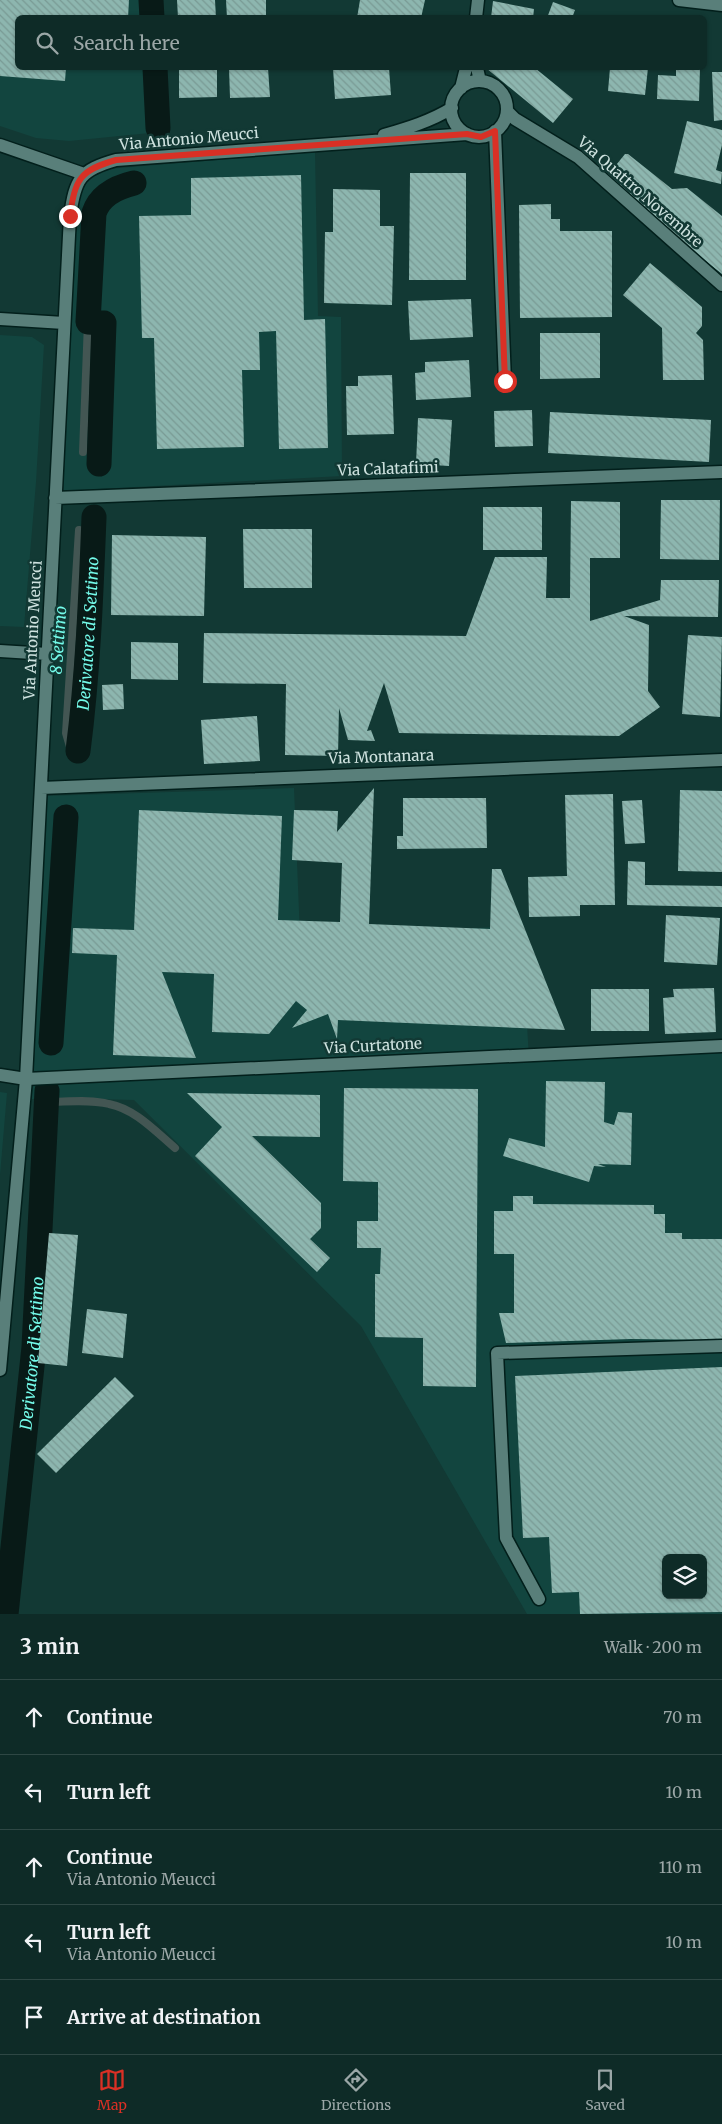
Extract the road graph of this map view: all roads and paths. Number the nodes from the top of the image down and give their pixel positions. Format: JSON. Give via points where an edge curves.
{"nodes":[{"id":1,"x":478,"y":0,"type":"edge"},
{"id":2,"x":679,"y":0,"type":"edge"},
{"id":3,"x":722,"y":5,"type":"edge"},
{"id":4,"x":476,"y":15,"type":"edge"},
{"id":5,"x":466,"y":70,"type":"edge"},
{"id":6,"x":477,"y":70,"type":"edge"},
{"id":7,"x":480,"y":82,"type":"junction"},
{"id":8,"x":461,"y":88,"type":"junction"},
{"id":9,"x":452,"y":108,"type":"junction"},
{"id":10,"x":507,"y":111,"type":"junction"},
{"id":11,"x":497,"y":130,"type":"junction"},
{"id":12,"x":532,"y":130,"type":"junction"},
{"id":13,"x":467,"y":134,"type":"junction"},
{"id":14,"x":360,"y":142,"type":"junction"},
{"id":15,"x":0,"y":145,"type":"edge"},
{"id":16,"x":84,"y":174,"type":"junction"},
{"id":17,"x":722,"y":285,"type":"edge"},
{"id":18,"x":0,"y":319,"type":"edge"},
{"id":19,"x":64,"y":323,"type":"junction"},
{"id":20,"x":505,"y":381,"type":"dead end"},
{"id":21,"x":722,"y":472,"type":"edge"},
{"id":22,"x":56,"y":498,"type":"junction"},
{"id":23,"x":0,"y":651,"type":"edge"},
{"id":24,"x":48,"y":654,"type":"junction"},
{"id":25,"x":722,"y":760,"type":"edge"},
{"id":26,"x":41,"y":788,"type":"junction"},
{"id":27,"x":722,"y":1046,"type":"edge"},
{"id":28,"x":0,"y":1075,"type":"edge"},
{"id":29,"x":26,"y":1079,"type":"junction"},
{"id":30,"x":722,"y":1346,"type":"edge"},
{"id":31,"x":0,"y":1370,"type":"edge"},
{"id":32,"x":539,"y":1599,"type":"dead end"}],
"edges":[{"from":1,"to":4,"type":"street"},
{"from":2,"to":3,"type":"street"},
{"from":5,"to":8,"type":"street"},
{"from":6,"to":7,"type":"street"},
{"from":7,"to":8,"type":"street"},
{"from":7,"to":10,"type":"street","via":[[497,88],[504,97]]},
{"from":8,"to":9,"type":"street"},
{"from":9,"to":13,"type":"street","via":[[454,121]]},
{"from":9,"to":14,"type":"street","name":"Via Antonio Meucci","via":[[420,124]]},
{"from":10,"to":11,"type":"street"},
{"from":10,"to":12,"type":"street","name":"Via Quattro Novembre"},
{"from":11,"to":12,"type":"street","name":"Via Quattro Novembre"},
{"from":11,"to":13,"type":"street","via":[[481,137]]},
{"from":11,"to":20,"type":"street"},
{"from":12,"to":17,"type":"street","name":"Via Quattro Novembre","via":[[578,157]]},
{"from":13,"to":14,"type":"street","name":"Via Antonio Meucci"},
{"from":14,"to":16,"type":"street","name":"Via Antonio Meucci","via":[[116,160]]},
{"from":15,"to":16,"type":"street"},
{"from":16,"to":19,"type":"street","name":"Via Antonio Meucci","via":[[73,193]]},
{"from":18,"to":19,"type":"street"},
{"from":19,"to":22,"type":"street","name":"Via Antonio Meucci"},
{"from":21,"to":22,"type":"street","name":"Via Calatafimi"},
{"from":22,"to":24,"type":"street","name":"Via Antonio Meucci"},
{"from":23,"to":24,"type":"street"},
{"from":24,"to":26,"type":"street","name":"Via Antonio Meucci"},
{"from":25,"to":26,"type":"street","name":"Via Montanara"},
{"from":26,"to":29,"type":"street","name":"Via Antonio Meucci"},
{"from":27,"to":29,"type":"street","name":"Via Curtatone"},
{"from":28,"to":29,"type":"street","name":"Via Curtatone"},
{"from":29,"to":31,"type":"street","name":"Via Antonio Meucci"},
{"from":30,"to":32,"type":"street","via":[[497,1353],[506,1538]]}]}
